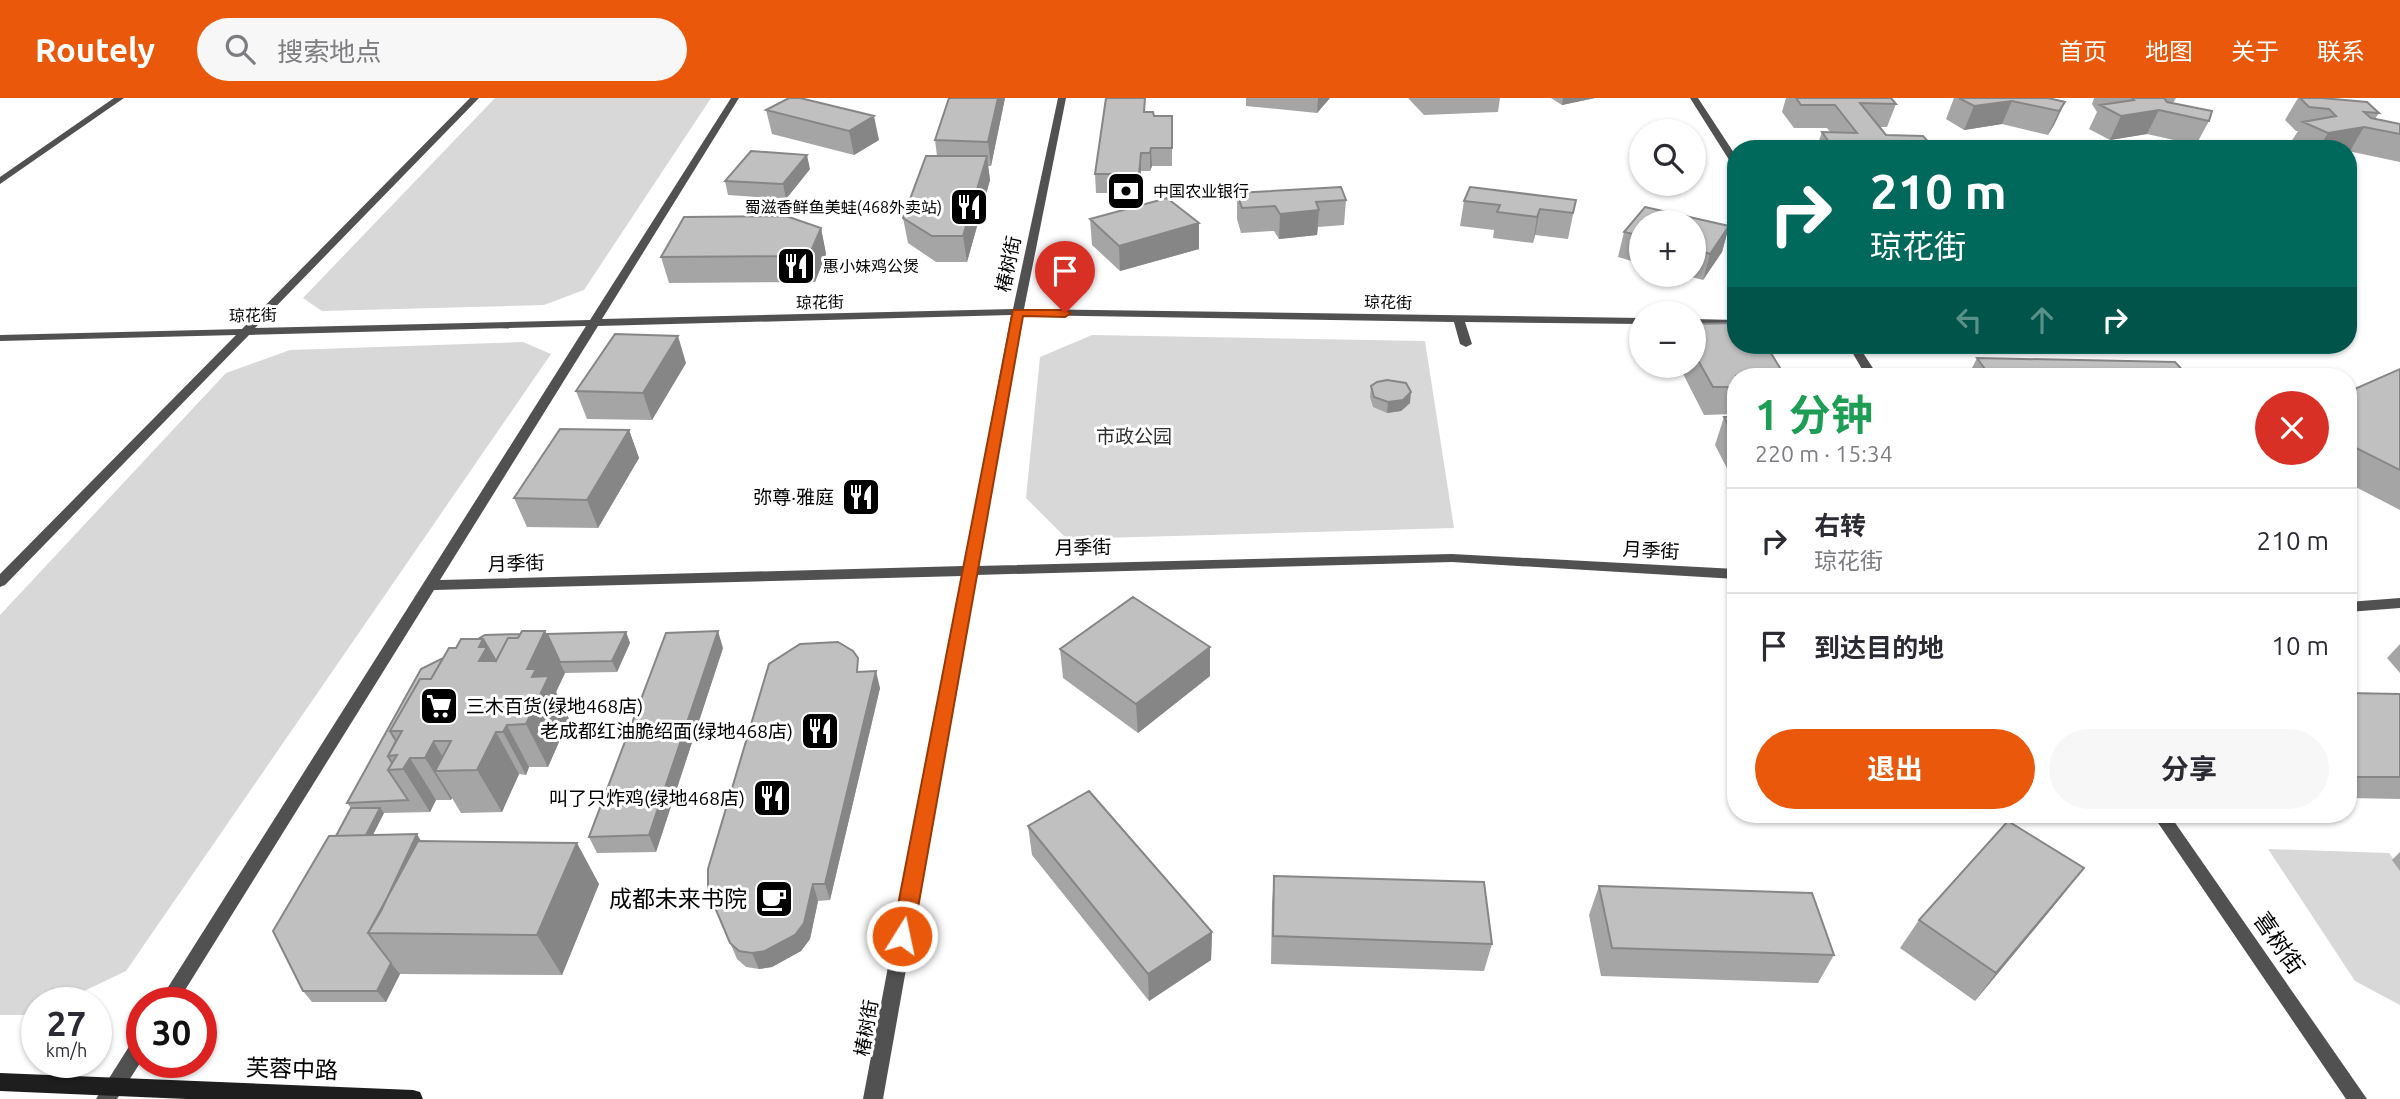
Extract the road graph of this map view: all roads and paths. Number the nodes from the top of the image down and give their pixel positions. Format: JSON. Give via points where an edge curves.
{"nodes":[{"id":1,"x":120,"y":98,"type":"edge"},
{"id":2,"x":475,"y":98,"type":"edge"},
{"id":3,"x":735,"y":98,"type":"edge"},
{"id":4,"x":1062,"y":98,"type":"edge"},
{"id":5,"x":1695,"y":98,"type":"edge"},
{"id":6,"x":1727,"y":149,"type":"edge"},
{"id":7,"x":0,"y":181,"type":"edge"},
{"id":8,"x":1017,"y":313,"type":"junction"},
{"id":9,"x":1459,"y":319,"type":"junction"},
{"id":10,"x":1629,"y":321,"type":"edge"},
{"id":11,"x":1706,"y":322,"type":"edge"},
{"id":12,"x":593,"y":323,"type":"junction"},
{"id":13,"x":1727,"y":323,"type":"edge"},
{"id":14,"x":245,"y":331,"type":"junction"},
{"id":15,"x":0,"y":338,"type":"edge"},
{"id":16,"x":1465,"y":344,"type":"dead end"},
{"id":17,"x":970,"y":569,"type":"junction"},
{"id":18,"x":1727,"y":574,"type":"edge"},
{"id":19,"x":0,"y":582,"type":"edge"},
{"id":20,"x":431,"y":585,"type":"junction"},
{"id":21,"x":2400,"y":603,"type":"edge"},
{"id":22,"x":2357,"y":606,"type":"edge"},
{"id":23,"x":2166,"y":823,"type":"edge"},
{"id":24,"x":177,"y":987,"type":"edge"},
{"id":25,"x":126,"y":1068,"type":"edge"},
{"id":26,"x":0,"y":1082,"type":"edge"},
{"id":27,"x":110,"y":1093,"type":"edge"},
{"id":28,"x":413,"y":1099,"type":"edge"},
{"id":29,"x":873,"y":1099,"type":"edge"},
{"id":30,"x":2357,"y":1099,"type":"edge"}],
"edges":[{"from":1,"to":7,"type":"street"},
{"from":2,"to":14,"type":"street"},
{"from":3,"to":12,"type":"street"},
{"from":4,"to":8,"type":"street","name":"椿树街"},
{"from":5,"to":6,"type":"street"},
{"from":8,"to":9,"type":"street","name":"琼花街"},
{"from":8,"to":12,"type":"street","name":"琼花街"},
{"from":8,"to":17,"type":"street","name":"椿树街"},
{"from":9,"to":10,"type":"street","name":"琼花街"},
{"from":9,"to":16,"type":"street"},
{"from":11,"to":13,"type":"street"},
{"from":12,"to":14,"type":"street","name":"琼花街"},
{"from":12,"to":20,"type":"street"},
{"from":14,"to":15,"type":"street","name":"琼花街"},
{"from":14,"to":19,"type":"street"},
{"from":17,"to":18,"type":"street","name":"月季街","via":[[1452,558]]},
{"from":17,"to":20,"type":"street","name":"月季街"},
{"from":17,"to":29,"type":"street","name":"椿树街"},
{"from":20,"to":24,"type":"street"},
{"from":21,"to":22,"type":"street"},
{"from":23,"to":30,"type":"street","name":"喜树街"},
{"from":25,"to":27,"type":"street"},
{"from":26,"to":27,"type":"main road","name":"芙蓉中路"},
{"from":27,"to":28,"type":"main road","name":"芙蓉中路"}]}
